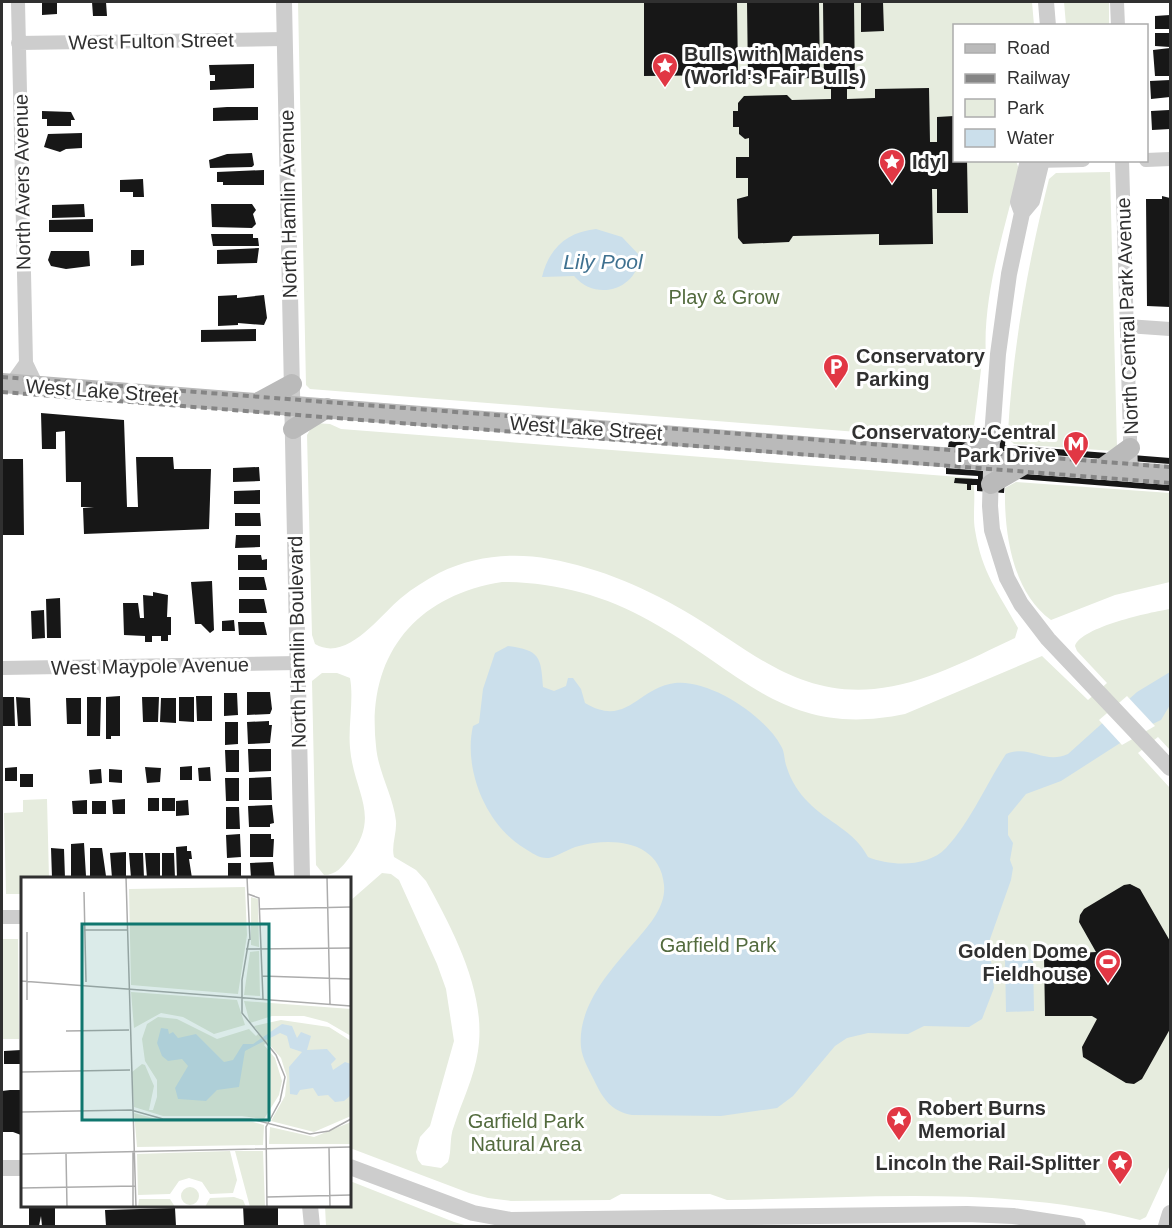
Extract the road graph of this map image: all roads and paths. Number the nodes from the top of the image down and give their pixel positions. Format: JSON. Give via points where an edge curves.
{"nodes":[{"id":1,"x":18,"y":2,"type":"edge"},
{"id":2,"x":284,"y":2,"type":"edge"},
{"id":3,"x":1046,"y":2,"type":"edge"},
{"id":4,"x":1118,"y":2,"type":"edge"},
{"id":5,"x":1048,"y":24,"type":"edge"},
{"id":6,"x":1118,"y":24,"type":"edge"},
{"id":7,"x":285,"y":39,"type":"junction"},
{"id":8,"x":18,"y":43,"type":"junction"},
{"id":9,"x":1170,"y":159,"type":"edge"},
{"id":10,"x":1148,"y":160,"type":"edge"},
{"id":11,"x":1028,"y":162,"type":"edge"},
{"id":12,"x":1042,"y":162,"type":"edge"},
{"id":13,"x":1122,"y":162,"type":"edge"},
{"id":14,"x":1022,"y":213,"type":"junction"},
{"id":15,"x":1127,"y":326,"type":"junction"},
{"id":16,"x":1170,"y":329,"type":"edge"},
{"id":17,"x":26,"y":363,"type":"junction"},
{"id":18,"x":6,"y":384,"type":"edge"},
{"id":19,"x":37,"y":386,"type":"junction"},
{"id":20,"x":292,"y":395,"type":"junction"},
{"id":21,"x":327,"y":408,"type":"junction"},
{"id":22,"x":397,"y":414,"type":"junction"},
{"id":23,"x":293,"y":429,"type":"junction"},
{"id":24,"x":1130,"y":448,"type":"junction"},
{"id":25,"x":902,"y":454,"type":"junction"},
{"id":26,"x":991,"y":461,"type":"junction"},
{"id":27,"x":1073,"y":467,"type":"junction"},
{"id":28,"x":1100,"y":470,"type":"junction"},
{"id":29,"x":1131,"y":472,"type":"junction"},
{"id":30,"x":1170,"y":475,"type":"edge"},
{"id":31,"x":298,"y":663,"type":"junction"},
{"id":32,"x":2,"y":668,"type":"edge"},
{"id":33,"x":1170,"y":768,"type":"edge"},
{"id":34,"x":302,"y":877,"type":"edge"},
{"id":35,"x":2,"y":917,"type":"edge"},
{"id":36,"x":21,"y":917,"type":"edge"},
{"id":37,"x":351,"y":1167,"type":"edge"},
{"id":38,"x":2,"y":1168,"type":"edge"},
{"id":39,"x":21,"y":1168,"type":"edge"},
{"id":40,"x":310,"y":1207,"type":"edge"},
{"id":41,"x":1170,"y":1213,"type":"edge"},
{"id":42,"x":312,"y":1227,"type":"edge"},
{"id":43,"x":1078,"y":1227,"type":"edge"},
{"id":44,"x":1166,"y":1227,"type":"edge"}],
"edges":[{"from":1,"to":8,"type":"street","name":"North Avers Avenue"},
{"from":2,"to":7,"type":"street","name":"North Hamlin Avenue"},
{"from":3,"to":5,"type":"street"},
{"from":4,"to":6,"type":"street"},
{"from":7,"to":8,"type":"street","name":"West Fulton Street"},
{"from":7,"to":20,"type":"street","name":"North Hamlin Avenue"},
{"from":8,"to":17,"type":"street","name":"North Avers Avenue"},
{"from":9,"to":10,"type":"street"},
{"from":11,"to":14,"type":"street","via":[[1018,202]]},
{"from":12,"to":14,"type":"street","via":[[1032,201]]},
{"from":13,"to":15,"type":"street","name":"North Central Park Avenue"},
{"from":14,"to":26,"type":"street","via":[[998,354]]},
{"from":15,"to":16,"type":"street"},
{"from":15,"to":24,"type":"street","name":"North Central Park Avenue"},
{"from":17,"to":18,"type":"street"},
{"from":17,"to":19,"type":"street","name":"North Avers Avenue"},
{"from":18,"to":19,"type":"main road","name":"West Lake Street"},
{"from":19,"to":20,"type":"main road","name":"West Lake Street","via":[[257,403]]},
{"from":20,"to":21,"type":"main road","name":"West Lake Street"},
{"from":20,"to":22,"type":"main road","via":[[382,402]]},
{"from":20,"to":23,"type":"street","name":"North Hamlin Boulevard"},
{"from":21,"to":22,"type":"main road","name":"West Lake Street"},
{"from":21,"to":23,"type":"main road"},
{"from":22,"to":25,"type":"main road","name":"West Lake Street"},
{"from":23,"to":31,"type":"street","name":"North Hamlin Boulevard"},
{"from":24,"to":28,"type":"main road"},
{"from":24,"to":29,"type":"street","name":"North Central Park Avenue"},
{"from":25,"to":26,"type":"main road","name":"West Lake Street"},
{"from":25,"to":26,"type":"main road","via":[[918,468]]},
{"from":26,"to":27,"type":"main road","name":"West Lake Street"},
{"from":26,"to":27,"type":"main road","via":[[1059,454]]},
{"from":26,"to":33,"type":"street","via":[[993,530],[1007,578],[1021,604],[1048,639]]},
{"from":27,"to":28,"type":"main road","name":"West Lake Street"},
{"from":28,"to":29,"type":"main road","name":"West Lake Street"},
{"from":29,"to":30,"type":"main road","name":"West Lake Street"},
{"from":31,"to":32,"type":"street","name":"West Maypole Avenue"},
{"from":31,"to":34,"type":"street","name":"North Hamlin Boulevard"},
{"from":35,"to":36,"type":"street"},
{"from":37,"to":43,"type":"street","via":[[473,1213],[511,1220],[967,1214],[1013,1216]]},
{"from":38,"to":39,"type":"street"},
{"from":40,"to":42,"type":"street"},
{"from":41,"to":44,"type":"street"}]}
